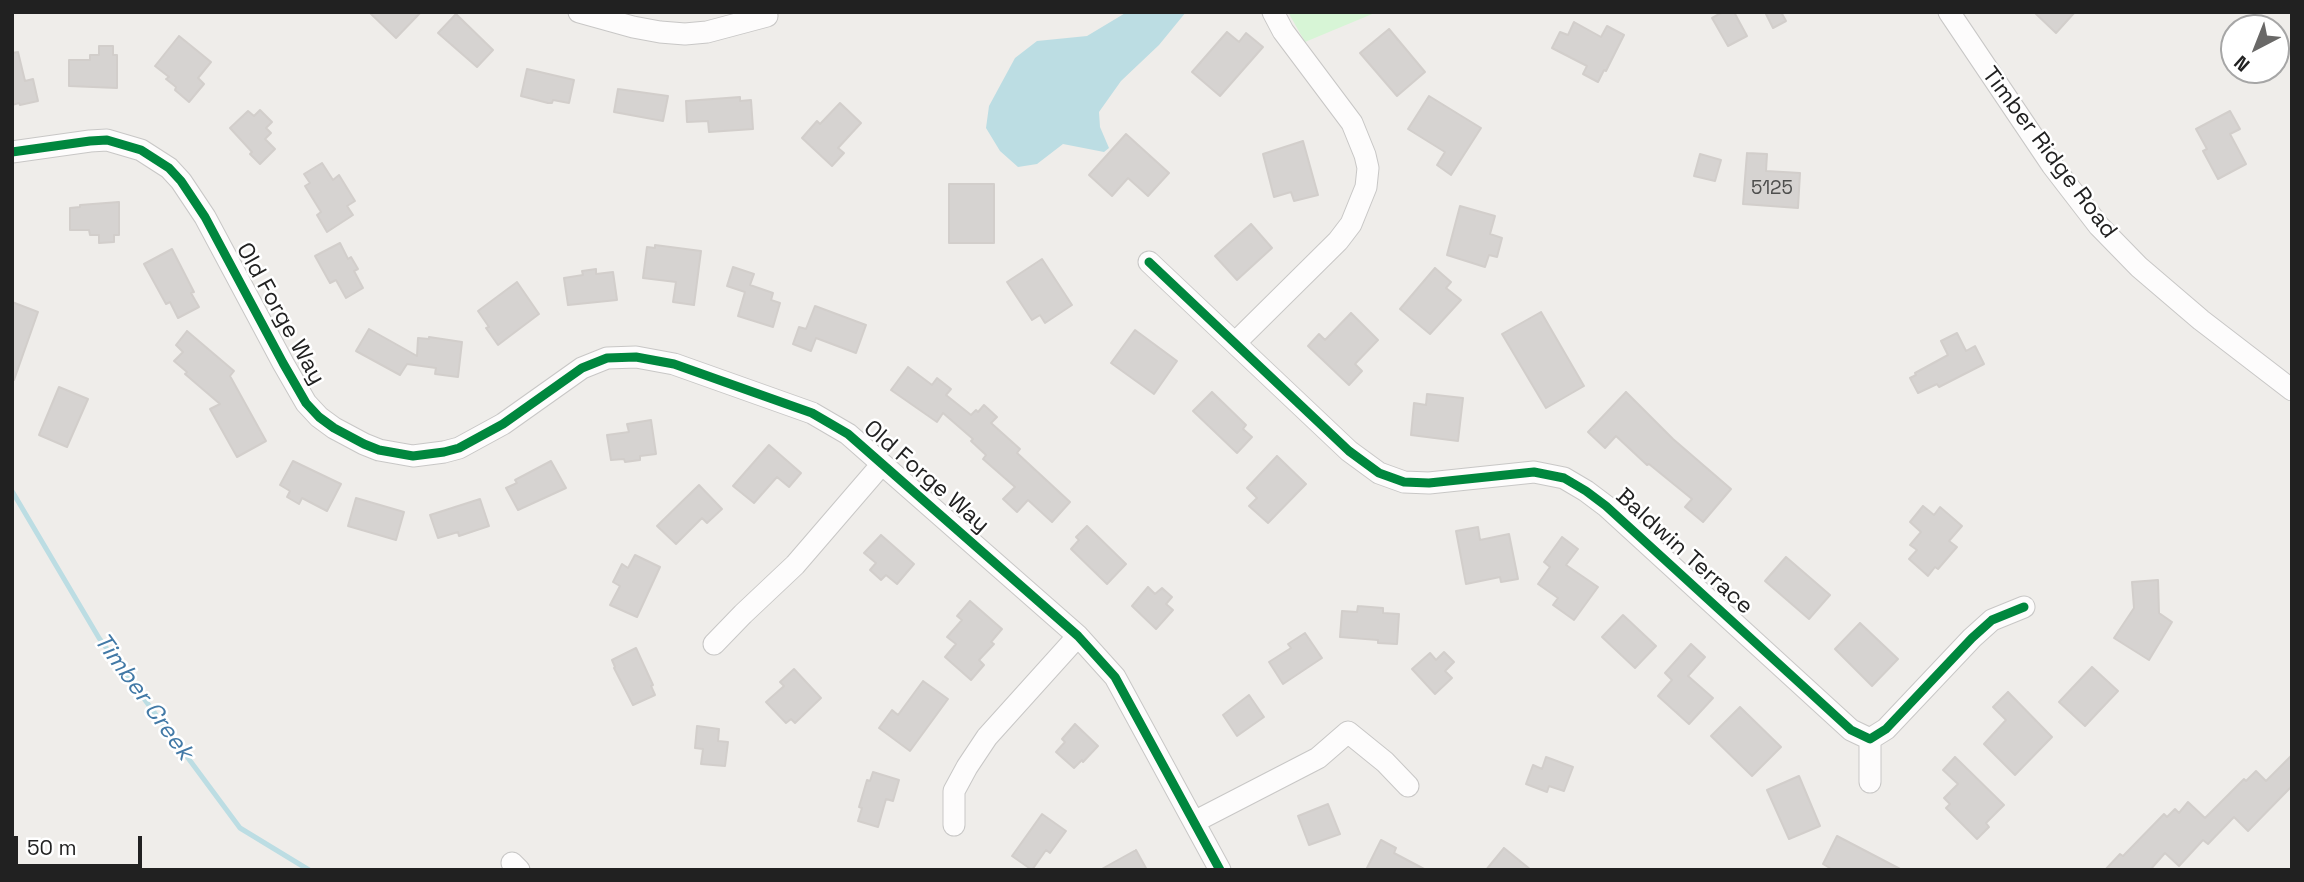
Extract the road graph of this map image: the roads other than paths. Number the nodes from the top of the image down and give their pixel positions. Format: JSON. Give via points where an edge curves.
{"nodes":[{"id":1,"x":579,"y":12,"type":"edge"},
{"id":2,"x":1273,"y":12,"type":"edge"},
{"id":3,"x":1949,"y":12,"type":"edge"},
{"id":4,"x":767,"y":16,"type":"dead end"},
{"id":5,"x":12,"y":152,"type":"edge"},
{"id":6,"x":1149,"y":262,"type":"dead end"},
{"id":7,"x":1235,"y":342,"type":"junction"},
{"id":8,"x":2292,"y":390,"type":"edge"},
{"id":9,"x":882,"y":464,"type":"junction"},
{"id":10,"x":2024,"y":607,"type":"dead end"},
{"id":11,"x":1078,"y":636,"type":"junction"},
{"id":12,"x":714,"y":644,"type":"dead end"},
{"id":13,"x":1870,"y":739,"type":"junction"},
{"id":14,"x":1870,"y":782,"type":"dead end"},
{"id":15,"x":1408,"y":786,"type":"dead end"},
{"id":16,"x":1194,"y":822,"type":"junction"},
{"id":17,"x":954,"y":825,"type":"dead end"},
{"id":18,"x":1220,"y":870,"type":"edge"}],
"edges":[{"from":1,"to":4,"type":"street","via":[[633,27],[685,34]]},
{"from":2,"to":7,"type":"street","via":[[1352,123],[1368,168],[1366,187],[1351,224],[1338,241]]},
{"from":3,"to":8,"type":"street","name":"Timber Ridge Road","via":[[2099,226],[2201,320]]},
{"from":5,"to":9,"type":"street","name":"Old Forge Way","via":[[107,140],[141,150],[169,168],[205,217],[306,403],[334,428],[379,450],[413,456],[459,448],[503,425],[582,368],[607,358],[636,357],[674,364],[812,413],[848,434]]},
{"from":6,"to":7,"type":"street","name":"Baldwin Terrace"},
{"from":7,"to":13,"type":"street","name":"Baldwin Terrace","via":[[1349,451],[1379,473],[1404,482],[1429,483],[1534,472],[1563,478],[1586,491],[1851,730]]},
{"from":9,"to":11,"type":"street","name":"Old Forge Way"},
{"from":9,"to":12,"type":"street","via":[[795,565]]},
{"from":10,"to":13,"type":"street","via":[[1992,620],[1886,729]]},
{"from":11,"to":16,"type":"street","name":"Old Forge Way","via":[[1115,677]]},
{"from":11,"to":17,"type":"street","via":[[987,737],[967,767],[954,791]]},
{"from":13,"to":14,"type":"street"},
{"from":15,"to":16,"type":"street","via":[[1348,732],[1318,758]]},
{"from":16,"to":18,"type":"street","name":"Old Forge Way"}]}
